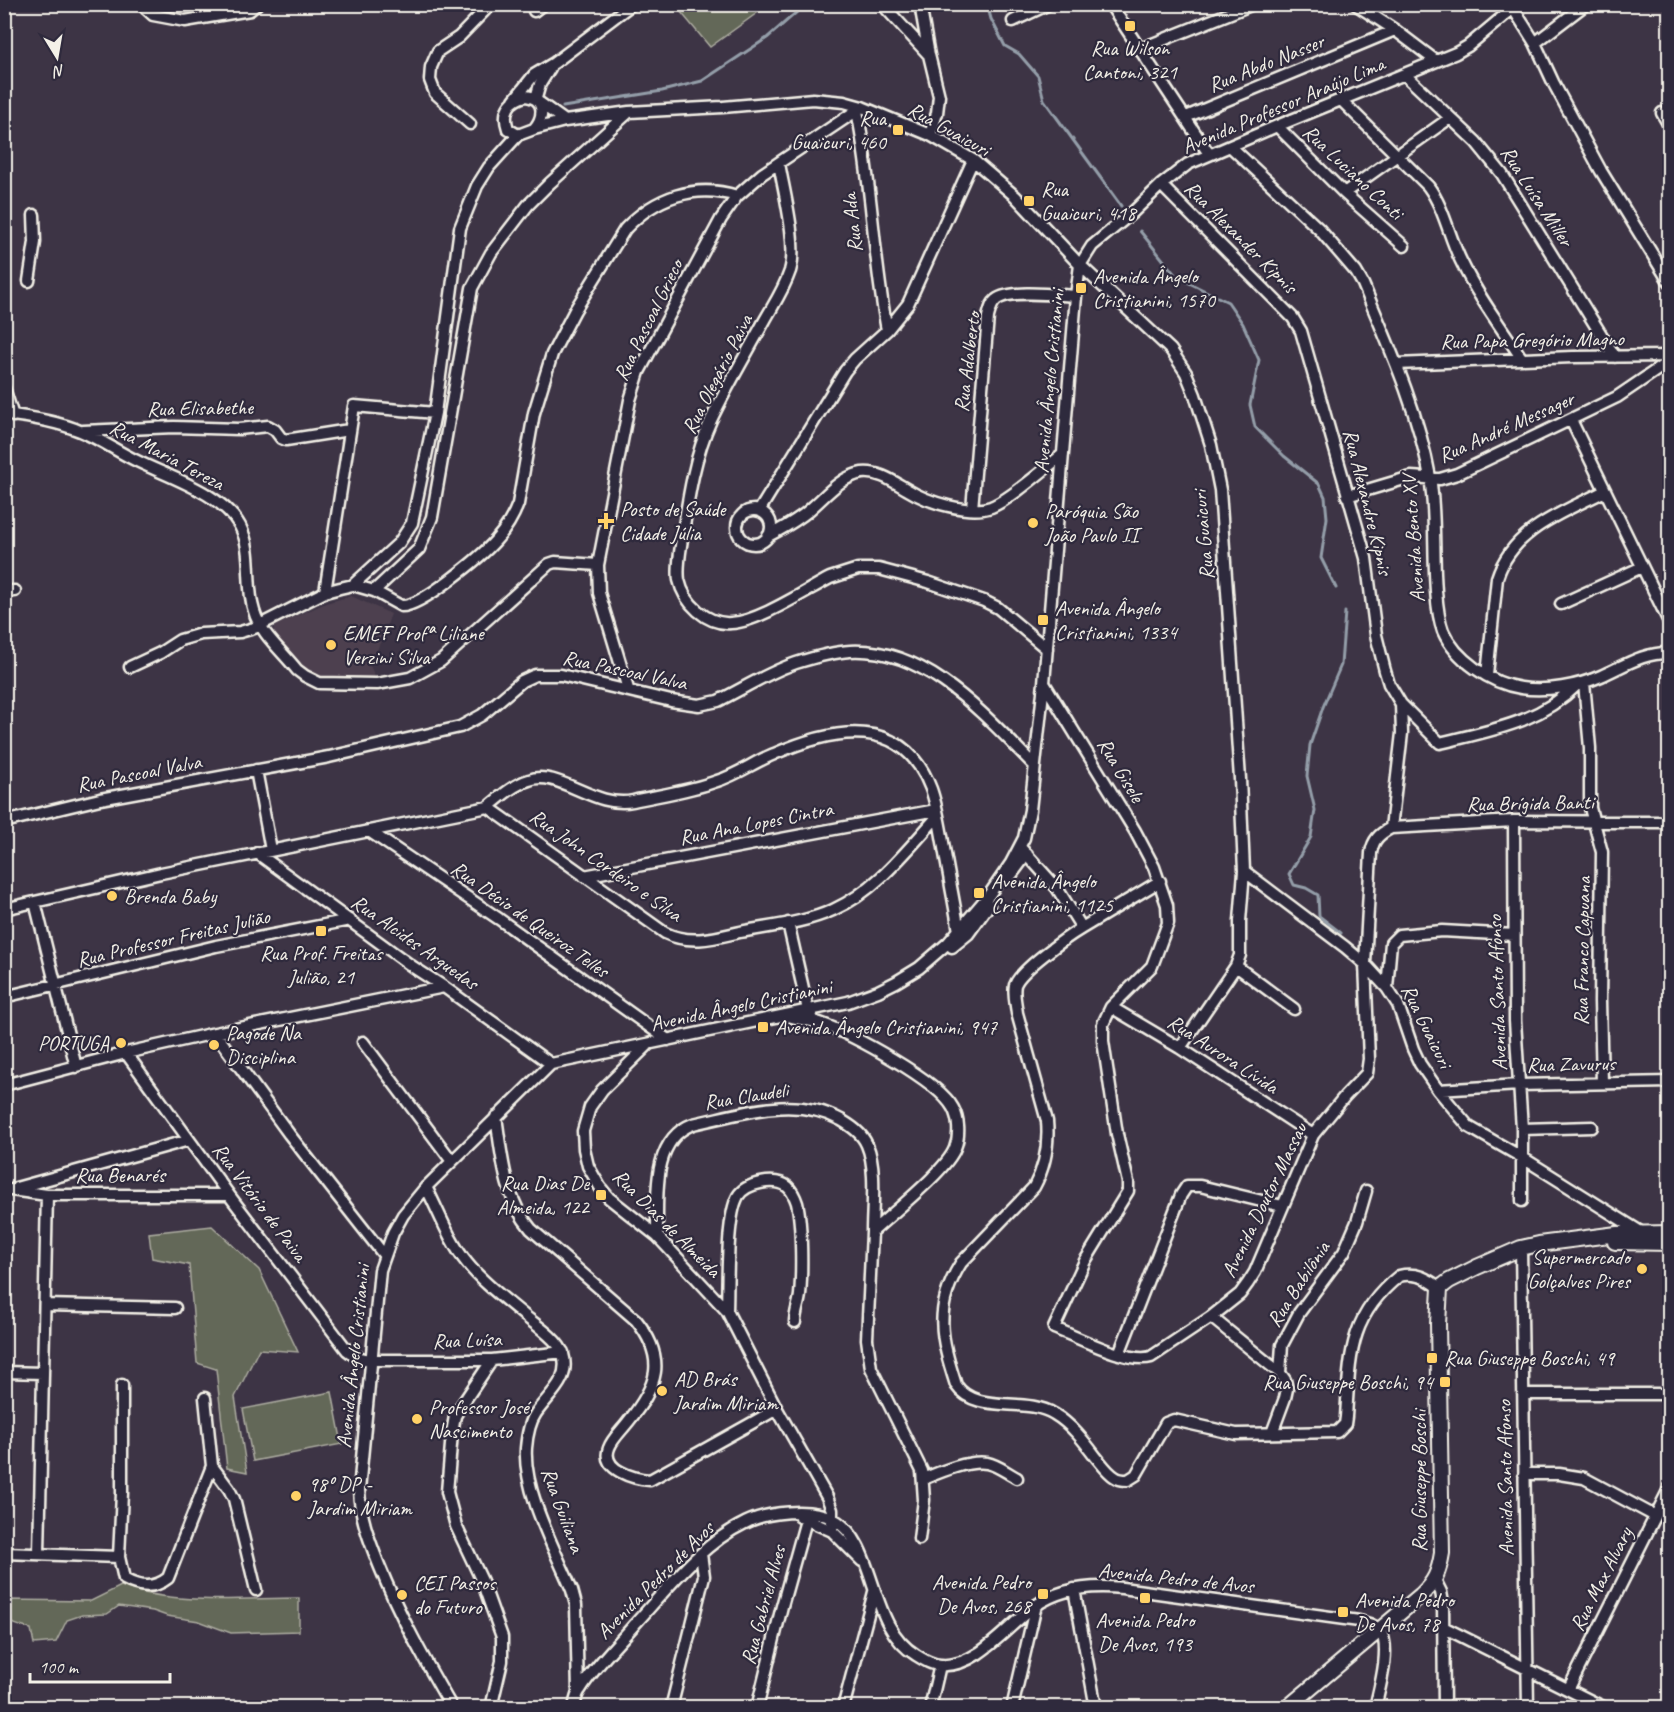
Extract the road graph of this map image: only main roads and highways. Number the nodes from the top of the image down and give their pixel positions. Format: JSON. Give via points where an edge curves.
{"nodes":[{"id":1,"x":1670,"y":1233,"type":"edge"},
{"id":2,"x":1647,"y":1238,"type":"junction"},
{"id":3,"x":1670,"y":1243,"type":"edge"},
{"id":4,"x":1287,"y":1707,"type":"edge"}],
"edges":[{"from":1,"to":2,"type":"main road"},
{"from":2,"to":3,"type":"main road"},
{"from":2,"to":4,"type":"main road","name":"Rua Giuseppe Boschi","via":[[1552,1241],[1521,1248],[1440,1288],[1442,1553],[1435,1580]]}]}
